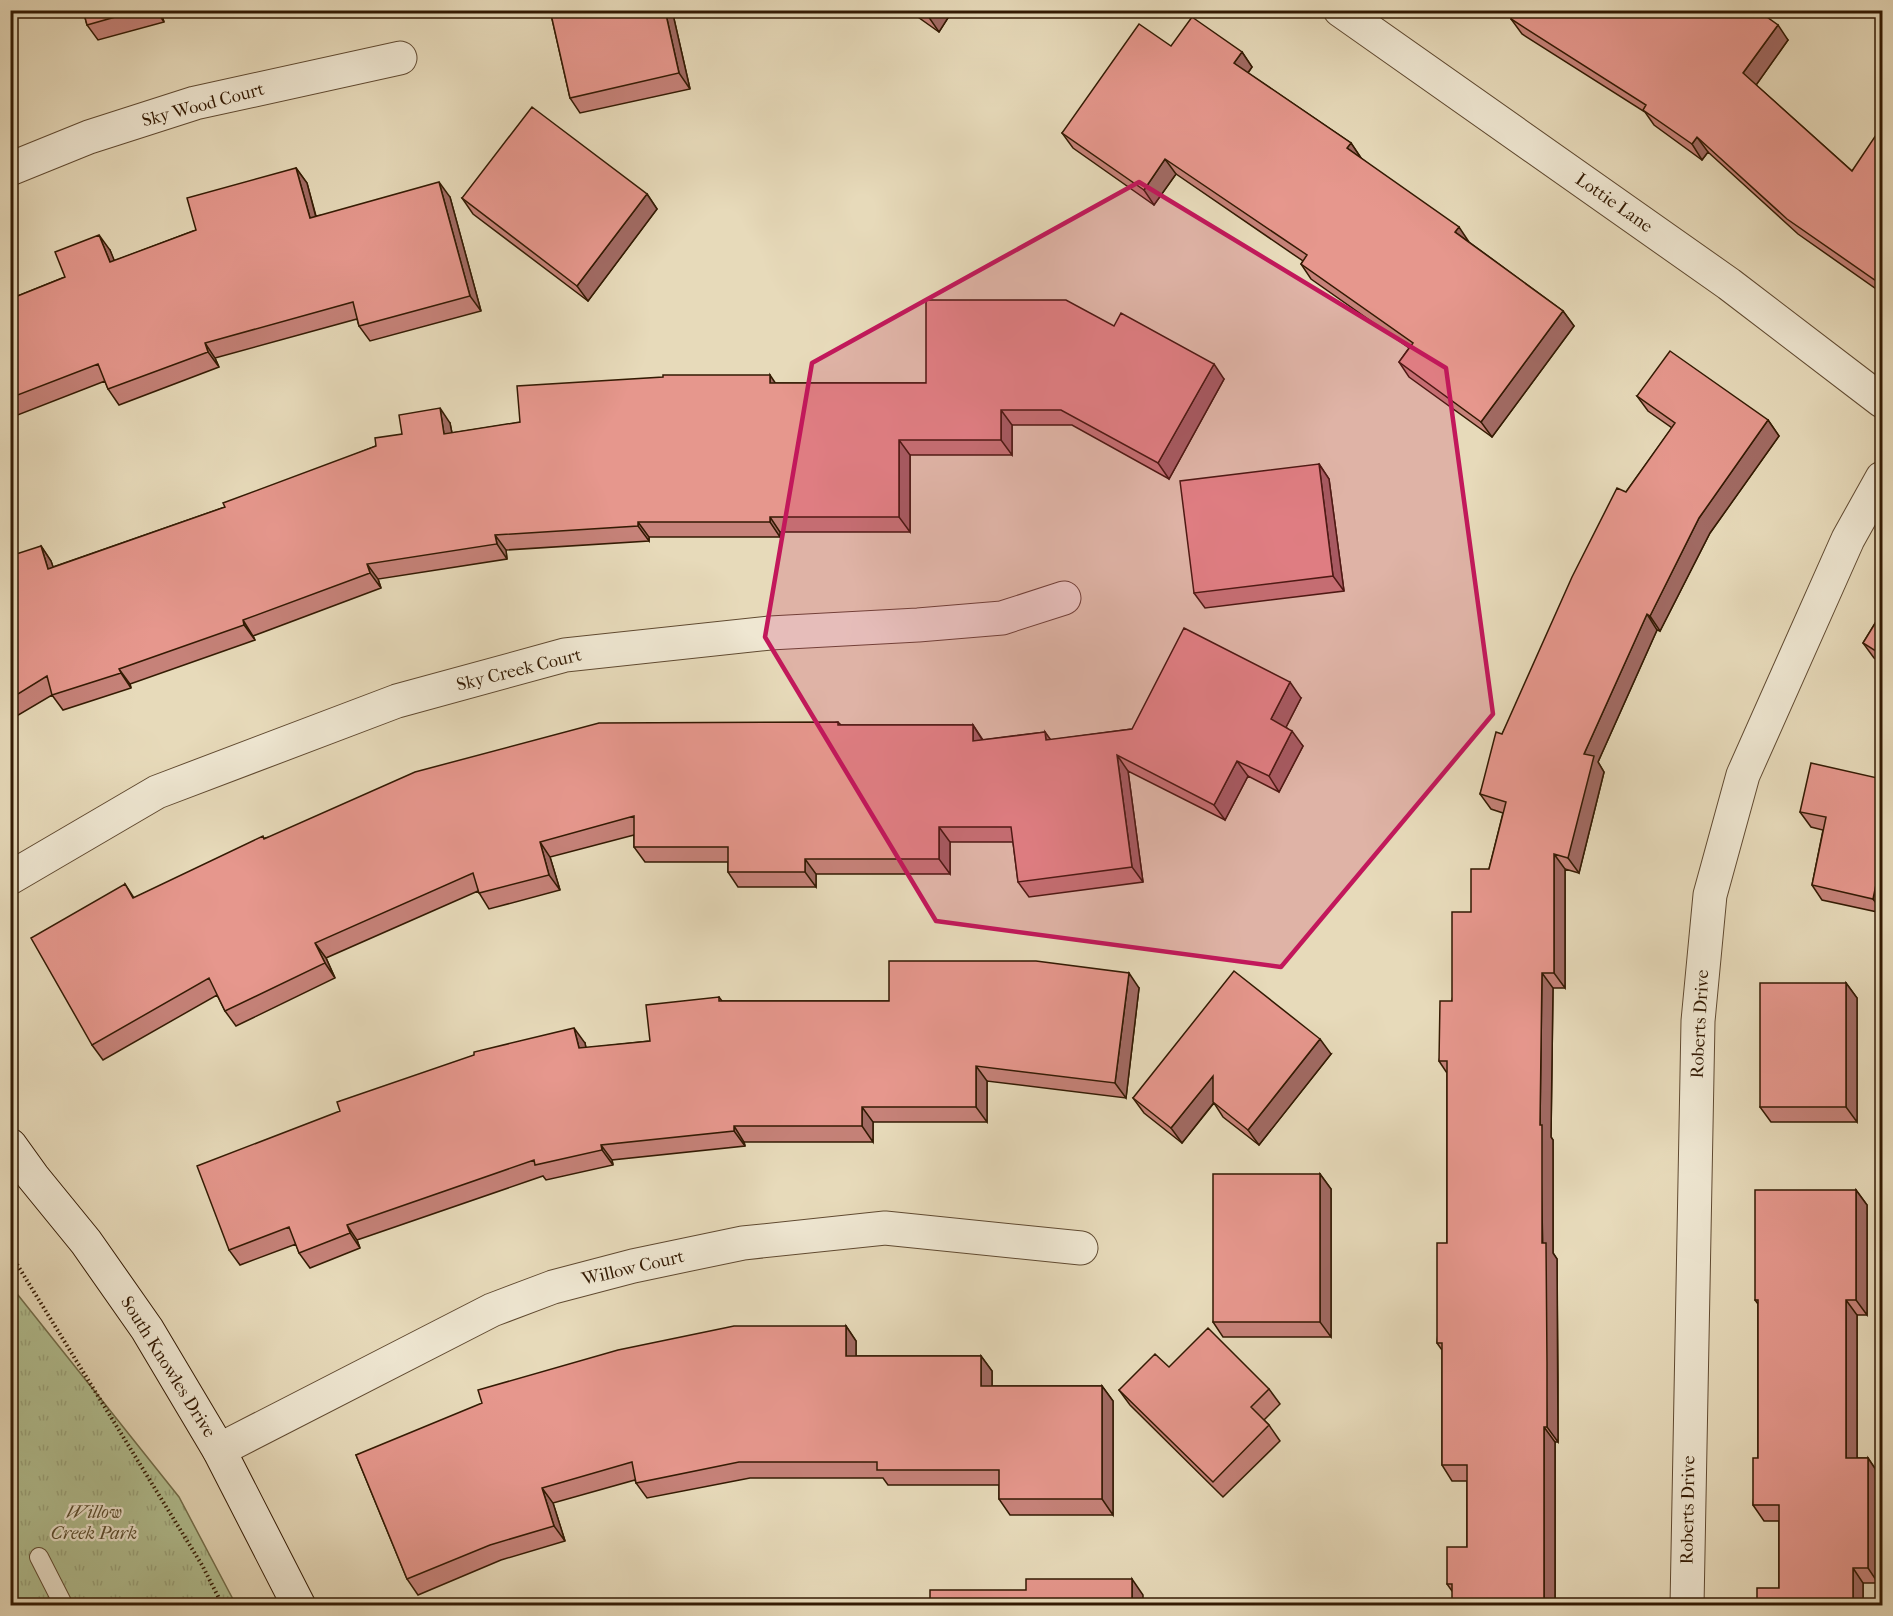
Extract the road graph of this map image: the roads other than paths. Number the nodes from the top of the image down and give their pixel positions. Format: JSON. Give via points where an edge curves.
{"nodes":[{"id":1,"x":1340,"y":10,"type":"edge"},
{"id":2,"x":400,"y":58,"type":"dead end"},
{"id":3,"x":10,"y":169,"type":"edge"},
{"id":4,"x":1882,"y":401,"type":"edge"},
{"id":5,"x":1882,"y":478,"type":"edge"},
{"id":6,"x":1065,"y":598,"type":"dead end"},
{"id":7,"x":10,"y":878,"type":"edge"},
{"id":8,"x":10,"y":1145,"type":"edge"},
{"id":9,"x":1081,"y":1248,"type":"dead end"},
{"id":10,"x":219,"y":1450,"type":"junction"},
{"id":11,"x":39,"y":1557,"type":"dead end"},
{"id":12,"x":64,"y":1605,"type":"edge"},
{"id":13,"x":299,"y":1605,"type":"edge"},
{"id":14,"x":1687,"y":1605,"type":"edge"}],
"edges":[{"from":1,"to":4,"type":"street","name":"Lottie Lane","via":[[1729,284]]},
{"from":2,"to":3,"type":"street","name":"Sky Wood Court","via":[[195,103],[89,137]]},
{"from":5,"to":14,"type":"street","name":"Roberts Drive","via":[[1848,539],[1743,775],[1710,895],[1698,1021]]},
{"from":6,"to":7,"type":"street","name":"Sky Creek Court","via":[[1002,618],[770,633],[565,656],[397,701],[158,792]]},
{"from":8,"to":10,"type":"street","name":"South Knowles Drive","via":[[86,1242],[147,1329]]},
{"from":9,"to":10,"type":"street","name":"Willow Court","via":[[885,1228],[743,1243],[633,1266],[554,1287],[492,1310]]},
{"from":10,"to":13,"type":"street","name":"South Knowles Drive"},
{"from":11,"to":12,"type":"lane"}]}
